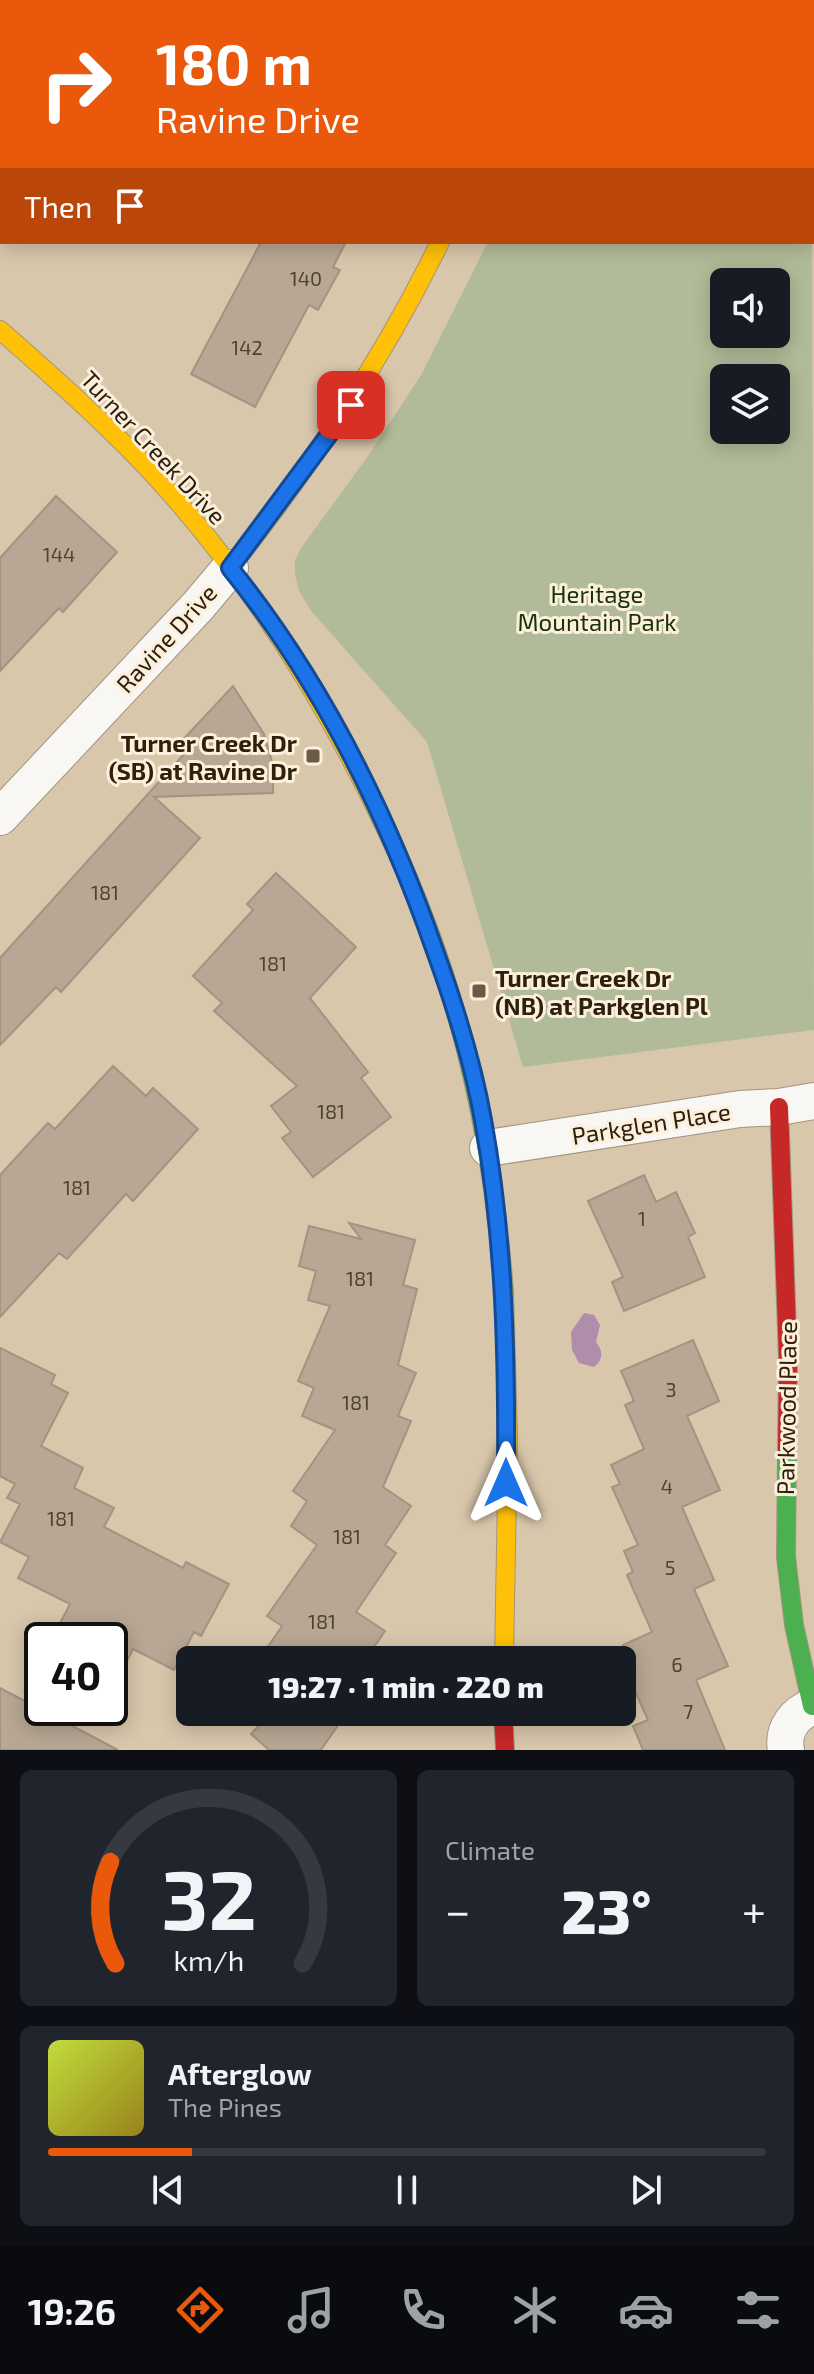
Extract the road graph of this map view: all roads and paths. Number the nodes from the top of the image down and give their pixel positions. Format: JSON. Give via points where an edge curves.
{"nodes":[{"id":1,"x":439,"y":244,"type":"edge"},
{"id":2,"x":0,"y":330,"type":"edge"},
{"id":3,"x":230,"y":568,"type":"junction"},
{"id":4,"x":0,"y":817,"type":"edge"},
{"id":5,"x":797,"y":1104,"type":"edge"},
{"id":6,"x":488,"y":1148,"type":"junction"},
{"id":7,"x":504,"y":1646,"type":"edge"},
{"id":8,"x":813,"y":1706,"type":"edge"},
{"id":9,"x":504,"y":1726,"type":"edge"},
{"id":10,"x":505,"y":1750,"type":"edge"},
{"id":11,"x":786,"y":1750,"type":"edge"}],
"edges":[{"from":1,"to":3,"type":"street","name":"Ravine Drive","via":[[390,343],[351,405]]},
{"from":2,"to":3,"type":"street","name":"Turner Creek Drive","via":[[122,442]]},
{"from":3,"to":4,"type":"street","name":"Ravine Drive"},
{"from":3,"to":6,"type":"street","name":"Turner Creek Drive","via":[[318,694],[381,813],[449,990]]},
{"from":5,"to":6,"type":"street","name":"Parkglen Place"},
{"from":5,"to":8,"type":"street","name":"Parkwood Place","via":[[786,1557],[797,1644]]},
{"from":6,"to":7,"type":"street","name":"Turner Creek Drive","via":[[508,1365]]},
{"from":8,"to":11,"type":"street","name":"Parkwood Place","via":[[792,1720]]},
{"from":9,"to":10,"type":"street"}]}
